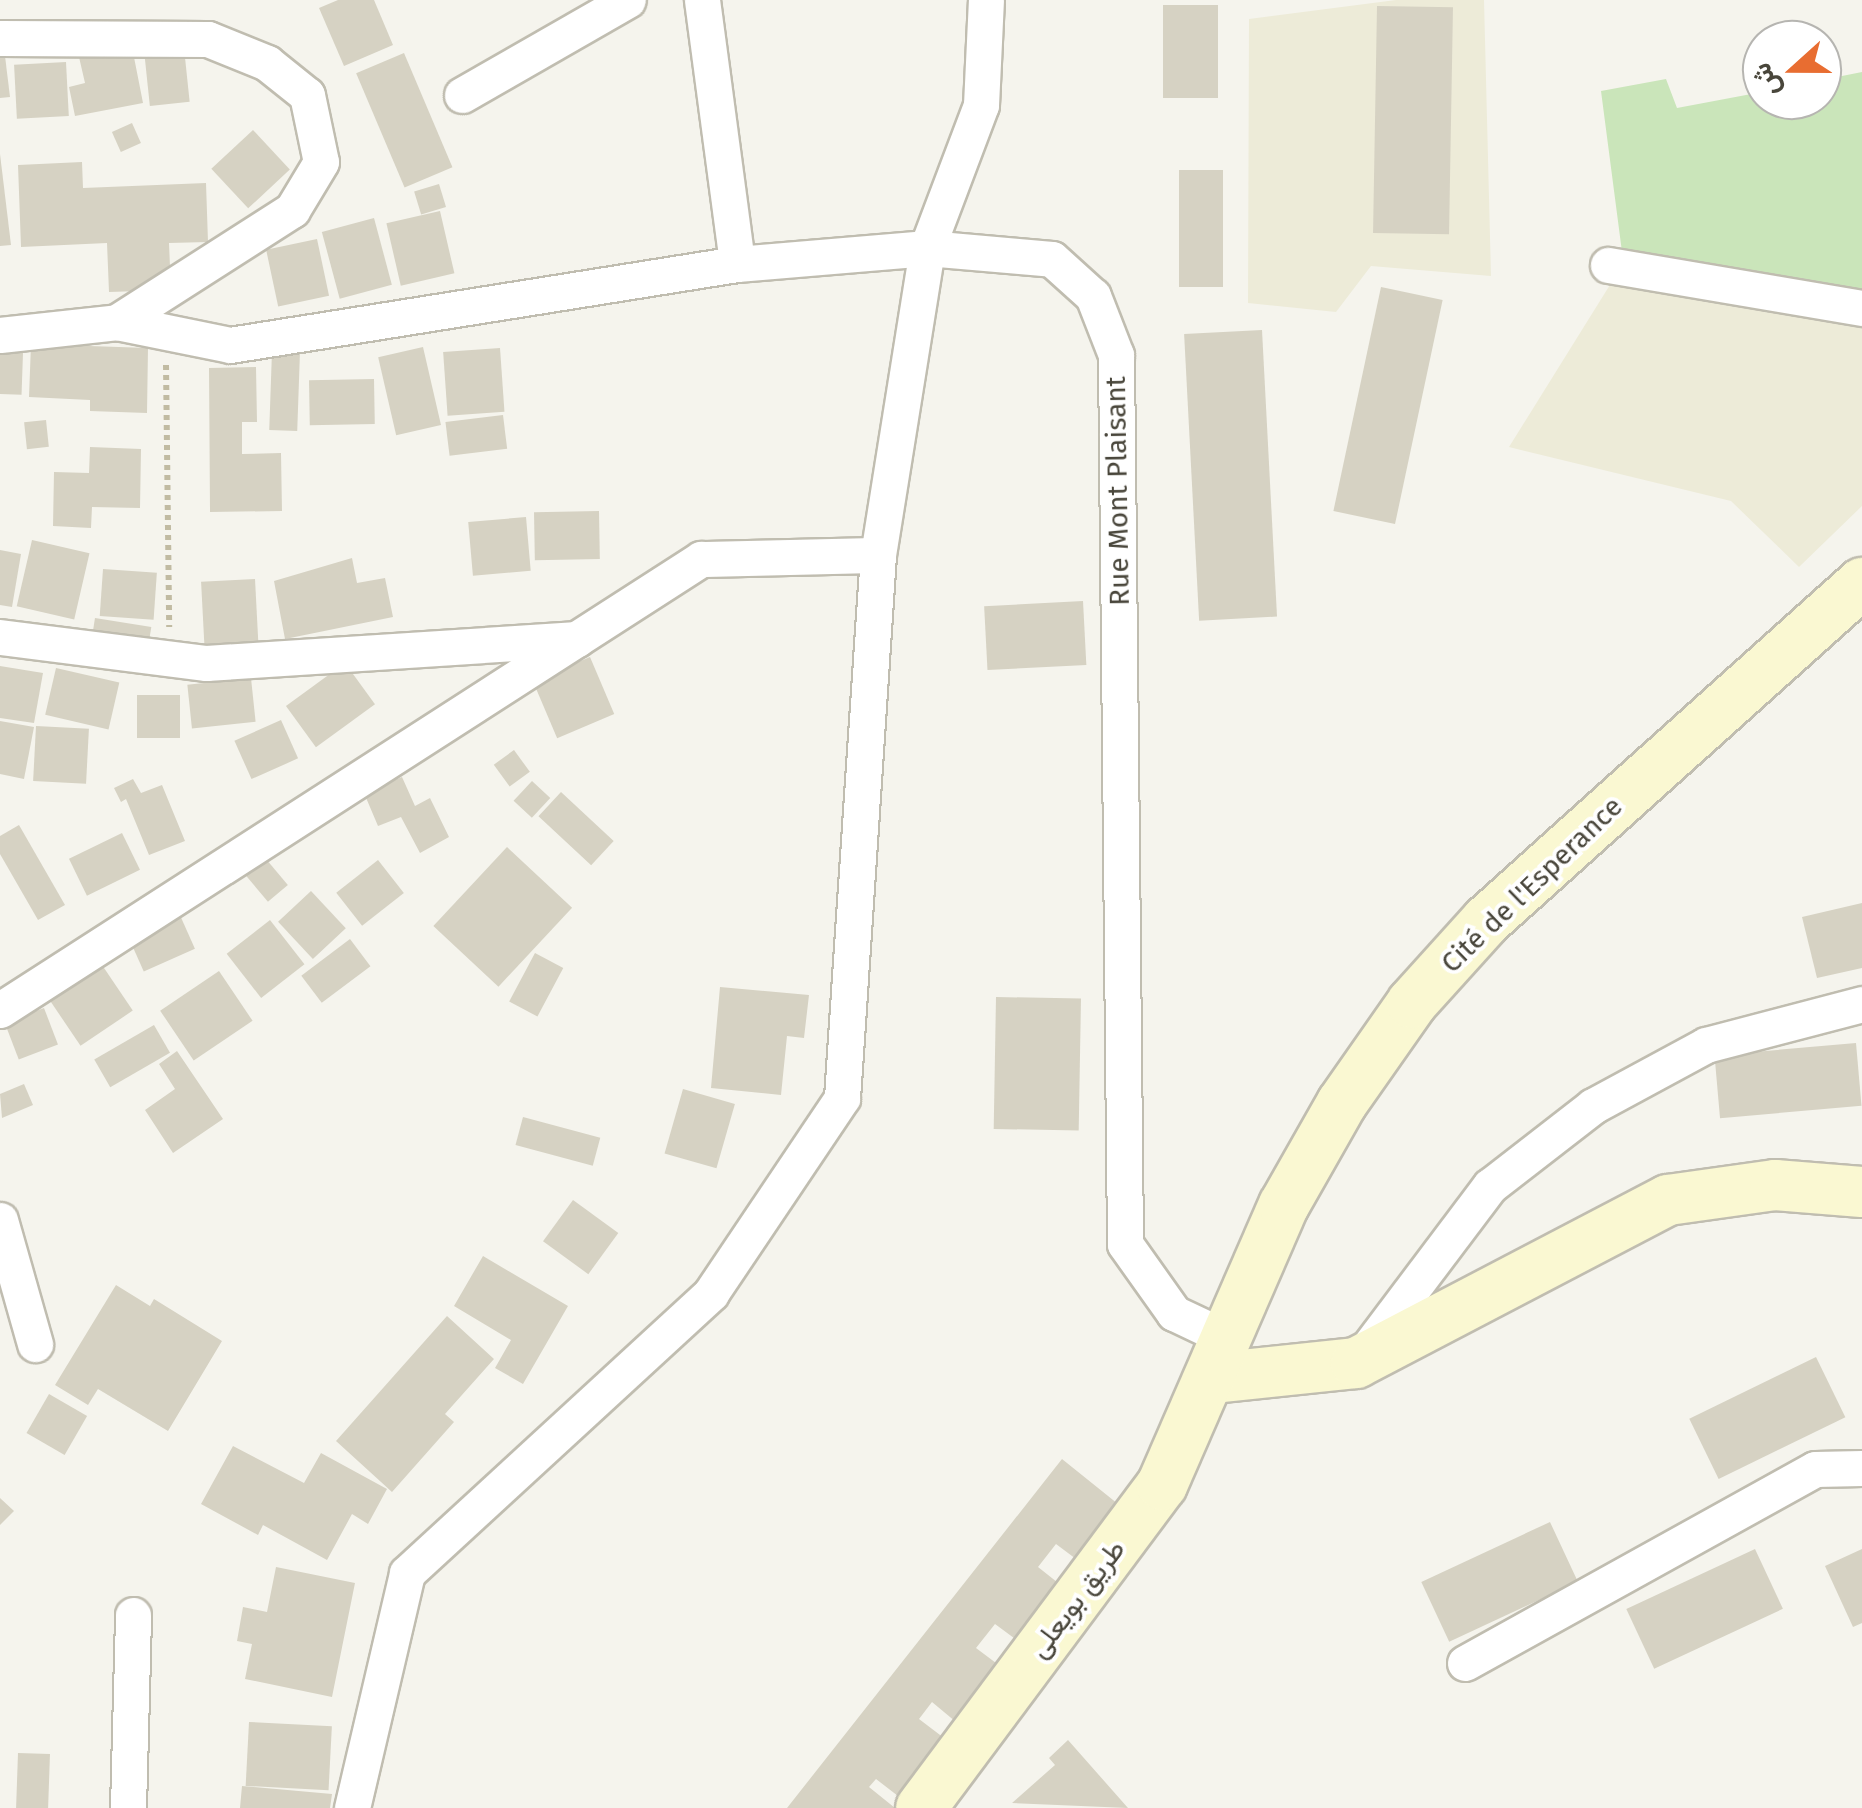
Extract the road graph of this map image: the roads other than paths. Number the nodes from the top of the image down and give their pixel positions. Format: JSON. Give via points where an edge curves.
{"nodes":[{"id":1,"x":628,"y":0,"type":"edge"},
{"id":2,"x":702,"y":0,"type":"edge"},
{"id":3,"x":986,"y":0,"type":"edge"},
{"id":4,"x":0,"y":38,"type":"edge"},
{"id":5,"x":462,"y":95,"type":"dead end"},
{"id":6,"x":927,"y":248,"type":"junction"},
{"id":7,"x":738,"y":264,"type":"junction"},
{"id":8,"x":1608,"y":265,"type":"dead end"},
{"id":9,"x":1862,"y":308,"type":"edge"},
{"id":10,"x":118,"y":322,"type":"junction"},
{"id":11,"x":0,"y":335,"type":"edge"},
{"id":12,"x":1862,"y":543,"type":"edge"},
{"id":13,"x":878,"y":555,"type":"junction"},
{"id":14,"x":1857,"y":592,"type":"edge"},
{"id":15,"x":0,"y":637,"type":"edge"},
{"id":16,"x":578,"y":638,"type":"junction"},
{"id":17,"x":1862,"y":1004,"type":"edge"},
{"id":18,"x":0,"y":1010,"type":"edge"},
{"id":19,"x":1862,"y":1192,"type":"edge"},
{"id":20,"x":0,"y":1220,"type":"edge"},
{"id":21,"x":35,"y":1344,"type":"dead end"},
{"id":22,"x":1221,"y":1358,"type":"junction"},
{"id":23,"x":1356,"y":1363,"type":"junction"},
{"id":24,"x":1862,"y":1468,"type":"edge"},
{"id":25,"x":133,"y":1615,"type":"dead end"},
{"id":26,"x":1466,"y":1663,"type":"dead end"},
{"id":27,"x":128,"y":1808,"type":"edge"},
{"id":28,"x":352,"y":1808,"type":"edge"},
{"id":29,"x":921,"y":1808,"type":"edge"}],
"edges":[{"from":1,"to":5,"type":"street"},
{"from":2,"to":7,"type":"street"},
{"from":3,"to":6,"type":"street","via":[[981,105]]},
{"from":4,"to":10,"type":"street","via":[[208,40],[268,63],[307,95],[321,162],[292,210]]},
{"from":6,"to":7,"type":"street","name":"Rue Mont Plaisant"},
{"from":6,"to":13,"type":"street"},
{"from":6,"to":22,"type":"street","name":"Rue Mont Plaisant","via":[[1052,258],[1093,296],[1116,356],[1125,1244],[1174,1313]]},
{"from":7,"to":10,"type":"street","name":"Rue Mont Plaisant","via":[[230,345]]},
{"from":8,"to":9,"type":"street"},
{"from":10,"to":11,"type":"street","name":"Rue Mont Plaisant"},
{"from":12,"to":14,"type":"main road"},
{"from":13,"to":16,"type":"street","via":[[701,559]]},
{"from":13,"to":28,"type":"street","via":[[842,1098],[711,1292],[407,1573]]},
{"from":14,"to":22,"type":"main road","name":"Cité de l'Esperance","via":[[1486,921],[1412,1003],[1342,1103],[1284,1205]]},
{"from":15,"to":16,"type":"street","via":[[206,663]]},
{"from":16,"to":18,"type":"street"},
{"from":17,"to":23,"type":"street","via":[[1706,1044],[1593,1106],[1490,1186]]},
{"from":19,"to":23,"type":"main road","via":[[1775,1185],[1668,1200]]},
{"from":20,"to":21,"type":"street"},
{"from":22,"to":23,"type":"main road"},
{"from":22,"to":29,"type":"main road","name":"طريق بويعلى","via":[[1162,1485]]},
{"from":24,"to":26,"type":"street","via":[[1814,1469]]},
{"from":25,"to":27,"type":"street"}]}
